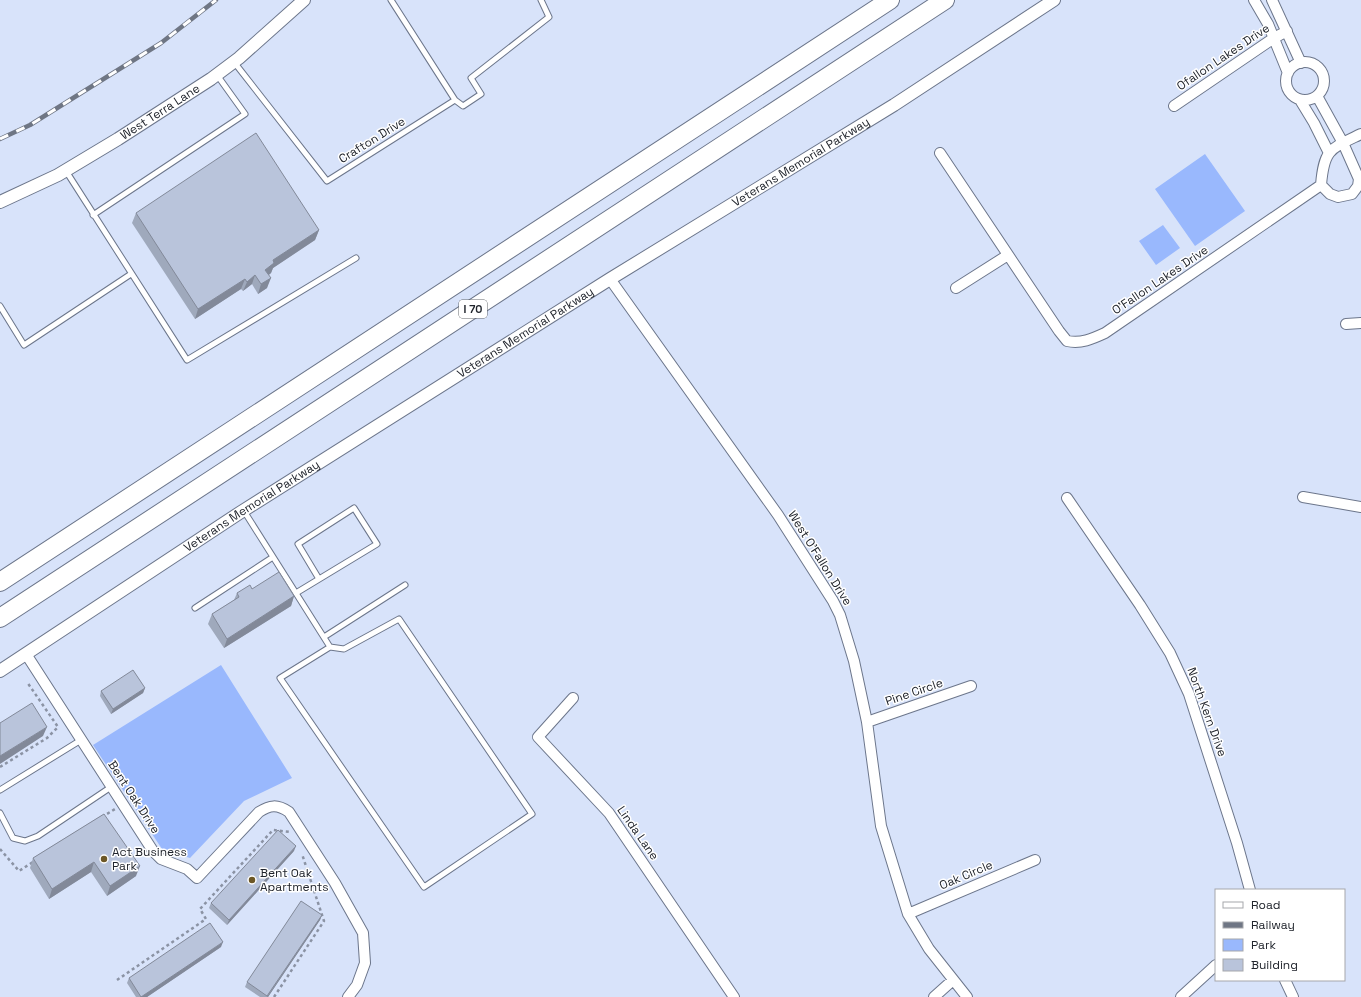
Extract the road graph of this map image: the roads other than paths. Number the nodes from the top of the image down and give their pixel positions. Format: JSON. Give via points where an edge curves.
{"nodes":[{"id":1,"x":304,"y":0,"type":"edge"},
{"id":2,"x":391,"y":0,"type":"edge"},
{"id":3,"x":541,"y":0,"type":"edge"},
{"id":4,"x":890,"y":0,"type":"edge"},
{"id":5,"x":945,"y":0,"type":"edge"},
{"id":6,"x":1054,"y":0,"type":"edge"},
{"id":7,"x":1254,"y":0,"type":"edge"},
{"id":8,"x":1272,"y":0,"type":"edge"},
{"id":9,"x":1287,"y":31,"type":"junction"},
{"id":10,"x":1274,"y":38,"type":"junction"},
{"id":11,"x":234,"y":62,"type":"junction"},
{"id":12,"x":1301,"y":62,"type":"junction"},
{"id":13,"x":1288,"y":73,"type":"junction"},
{"id":14,"x":217,"y":74,"type":"junction"},
{"id":15,"x":1317,"y":96,"type":"junction"},
{"id":16,"x":455,"y":100,"type":"junction"},
{"id":17,"x":1300,"y":100,"type":"junction"},
{"id":18,"x":1174,"y":106,"type":"dead end"},
{"id":19,"x":1361,"y":134,"type":"edge"},
{"id":20,"x":1343,"y":142,"type":"junction"},
{"id":21,"x":940,"y":152,"type":"dead end"},
{"id":22,"x":1329,"y":152,"type":"junction"},
{"id":23,"x":65,"y":170,"type":"junction"},
{"id":24,"x":1321,"y":185,"type":"junction"},
{"id":25,"x":0,"y":202,"type":"edge"},
{"id":26,"x":93,"y":215,"type":"junction"},
{"id":27,"x":1008,"y":255,"type":"junction"},
{"id":28,"x":356,"y":258,"type":"dead end"},
{"id":29,"x":131,"y":274,"type":"junction"},
{"id":30,"x":610,"y":279,"type":"junction"},
{"id":31,"x":956,"y":288,"type":"dead end"},
{"id":32,"x":0,"y":306,"type":"edge"},
{"id":33,"x":1361,"y":323,"type":"edge"},
{"id":34,"x":1346,"y":324,"type":"dead end"},
{"id":35,"x":1304,"y":497,"type":"dead end"},
{"id":36,"x":1067,"y":498,"type":"dead end"},
{"id":37,"x":1361,"y":507,"type":"edge"},
{"id":38,"x":243,"y":510,"type":"junction"},
{"id":39,"x":273,"y":557,"type":"junction"},
{"id":40,"x":319,"y":580,"type":"junction"},
{"id":41,"x":0,"y":582,"type":"edge"},
{"id":42,"x":405,"y":585,"type":"dead end"},
{"id":43,"x":296,"y":593,"type":"junction"},
{"id":44,"x":195,"y":608,"type":"dead end"},
{"id":45,"x":0,"y":618,"type":"edge"},
{"id":46,"x":324,"y":637,"type":"junction"},
{"id":47,"x":330,"y":647,"type":"junction"},
{"id":48,"x":26,"y":654,"type":"junction"},
{"id":49,"x":0,"y":671,"type":"edge"},
{"id":50,"x":971,"y":686,"type":"dead end"},
{"id":51,"x":572,"y":698,"type":"dead end"},
{"id":52,"x":867,"y":722,"type":"junction"},
{"id":53,"x":81,"y":740,"type":"junction"},
{"id":54,"x":111,"y":787,"type":"junction"},
{"id":55,"x":0,"y":790,"type":"edge"},
{"id":56,"x":0,"y":813,"type":"edge"},
{"id":57,"x":1035,"y":860,"type":"dead end"},
{"id":58,"x":1250,"y":889,"type":"edge"},
{"id":59,"x":908,"y":914,"type":"junction"},
{"id":60,"x":1215,"y":966,"type":"edge"},
{"id":61,"x":953,"y":980,"type":"junction"},
{"id":62,"x":1285,"y":981,"type":"edge"},
{"id":63,"x":348,"y":997,"type":"edge"},
{"id":64,"x":734,"y":997,"type":"edge"},
{"id":65,"x":934,"y":997,"type":"edge"},
{"id":66,"x":967,"y":997,"type":"edge"},
{"id":67,"x":1181,"y":997,"type":"edge"},
{"id":68,"x":1293,"y":997,"type":"edge"}],
"edges":[{"from":1,"to":11,"type":"street","name":"West Terra Lane"},
{"from":2,"to":16,"type":"lane"},
{"from":3,"to":16,"type":"lane","via":[[549,17],[471,78],[481,94],[463,106]]},
{"from":4,"to":41,"type":"highway","number":"I 70"},
{"from":5,"to":45,"type":"highway","number":"I 70"},
{"from":6,"to":30,"type":"street","name":"Veterans Memorial Parkway","via":[[894,105]]},
{"from":7,"to":10,"type":"street"},
{"from":8,"to":9,"type":"street"},
{"from":9,"to":10,"type":"street","name":"Ofallon Lakes Drive"},
{"from":9,"to":12,"type":"street"},
{"from":10,"to":13,"type":"street"},
{"from":10,"to":18,"type":"street","name":"Ofallon Lakes Drive"},
{"from":11,"to":14,"type":"street","name":"West Terra Lane"},
{"from":11,"to":16,"type":"lane","name":"Crafton Drive","via":[[327,181]]},
{"from":12,"to":13,"type":"street"},
{"from":12,"to":15,"type":"street","via":[[1313,64],[1322,72],[1324,85]]},
{"from":13,"to":17,"type":"street","via":[[1288,90]]},
{"from":14,"to":23,"type":"street","name":"West Terra Lane","via":[[118,139]]},
{"from":14,"to":26,"type":"lane","via":[[245,114]]},
{"from":15,"to":17,"type":"street","via":[[1306,101]]},
{"from":15,"to":20,"type":"street"},
{"from":17,"to":22,"type":"street"},
{"from":19,"to":20,"type":"street"},
{"from":20,"to":22,"type":"street"},
{"from":20,"to":24,"type":"street","via":[[1359,179],[1358,186],[1352,194],[1338,197],[1330,194]]},
{"from":21,"to":27,"type":"street","name":"O'Fallon Lakes Drive"},
{"from":22,"to":24,"type":"street","via":[[1323,168]]},
{"from":23,"to":25,"type":"street","name":"West Terra Lane"},
{"from":23,"to":26,"type":"lane"},
{"from":24,"to":27,"type":"street","name":"O'Fallon Lakes Drive","via":[[1105,333],[1077,343],[1067,342],[1058,331]]},
{"from":26,"to":29,"type":"lane"},
{"from":27,"to":31,"type":"street"},
{"from":28,"to":29,"type":"lane","via":[[187,360]]},
{"from":29,"to":32,"type":"lane","via":[[24,345]]},
{"from":30,"to":38,"type":"street","name":"Veterans Memorial Parkway"},
{"from":30,"to":52,"type":"street","name":"West O'Fallon Drive","via":[[778,516],[833,601],[840,614],[854,661]]},
{"from":33,"to":34,"type":"street"},
{"from":35,"to":37,"type":"street"},
{"from":36,"to":58,"type":"street","name":"North Kern Drive","via":[[1170,653],[1189,694]]},
{"from":38,"to":39,"type":"lane"},
{"from":38,"to":48,"type":"street","name":"Veterans Memorial Parkway"},
{"from":39,"to":43,"type":"lane"},
{"from":39,"to":44,"type":"lane"},
{"from":40,"to":40,"type":"lane","via":[[377,544],[354,508],[298,544]]},
{"from":40,"to":43,"type":"lane"},
{"from":42,"to":46,"type":"lane"},
{"from":43,"to":46,"type":"lane"},
{"from":46,"to":47,"type":"lane"},
{"from":47,"to":47,"type":"lane","via":[[280,678],[424,887],[532,814],[399,619],[344,649]]},
{"from":48,"to":49,"type":"street","name":"Veterans Memorial Parkway"},
{"from":48,"to":53,"type":"street","name":"Bent Oak Drive"},
{"from":50,"to":52,"type":"street","name":"Pine Circle"},
{"from":51,"to":64,"type":"street","name":"Linda Lane","via":[[538,737],[608,813]]},
{"from":52,"to":59,"type":"street","name":"West O'Fallon Drive","via":[[881,826]]},
{"from":53,"to":54,"type":"street","name":"Bent Oak Drive"},
{"from":53,"to":55,"type":"lane"},
{"from":54,"to":56,"type":"lane","via":[[38,836],[25,841],[13,838]]},
{"from":54,"to":63,"type":"street","name":"Bent Oak Drive","via":[[153,851],[161,859],[188,869],[197,878],[258,812],[269,806],[281,806],[289,812],[363,933],[366,963],[357,985]]},
{"from":57,"to":59,"type":"street","name":"Oak Circle"},
{"from":59,"to":61,"type":"street","name":"West O'Fallon Drive","via":[[928,949]]},
{"from":60,"to":67,"type":"street"},
{"from":61,"to":65,"type":"street"},
{"from":61,"to":66,"type":"street","name":"West O'Fallon Drive"},
{"from":62,"to":68,"type":"street"}]}
